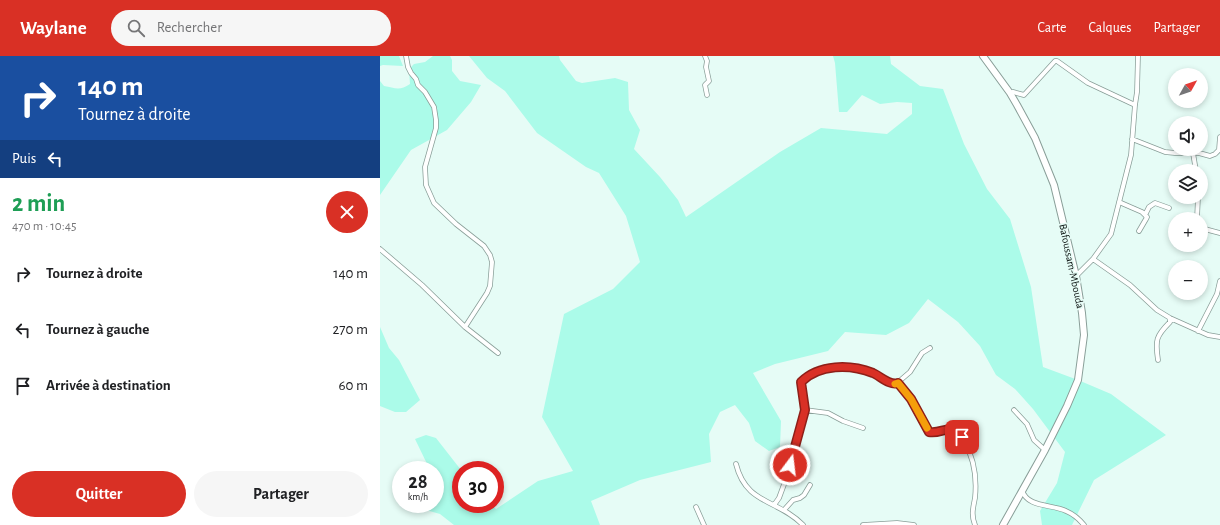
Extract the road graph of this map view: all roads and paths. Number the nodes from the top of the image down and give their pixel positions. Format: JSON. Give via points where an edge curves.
{"nodes":[{"id":1,"x":406,"y":56,"type":"edge"},
{"id":2,"x":705,"y":56,"type":"edge"},
{"id":3,"x":983,"y":56,"type":"edge"},
{"id":4,"x":1138,"y":56,"type":"edge"},
{"id":5,"x":1010,"y":93,"type":"junction"},
{"id":6,"x":707,"y":95,"type":"dead end"},
{"id":7,"x":1135,"y":106,"type":"junction"},
{"id":8,"x":1220,"y":137,"type":"edge"},
{"id":9,"x":1132,"y":139,"type":"junction"},
{"id":10,"x":1168,"y":153,"type":"edge"},
{"id":11,"x":1215,"y":154,"type":"junction"},
{"id":12,"x":1208,"y":156,"type":"edge"},
{"id":13,"x":1220,"y":157,"type":"edge"},
{"id":14,"x":1119,"y":202,"type":"junction"},
{"id":15,"x":1169,"y":208,"type":"dead end"},
{"id":16,"x":1145,"y":214,"type":"junction"},
{"id":17,"x":1208,"y":230,"type":"edge"},
{"id":18,"x":1139,"y":231,"type":"dead end"},
{"id":19,"x":1220,"y":233,"type":"edge"},
{"id":20,"x":380,"y":249,"type":"edge"},
{"id":21,"x":1093,"y":259,"type":"junction"},
{"id":22,"x":1076,"y":276,"type":"junction"},
{"id":23,"x":1220,"y":281,"type":"edge"},
{"id":24,"x":1170,"y":318,"type":"junction"},
{"id":25,"x":465,"y":327,"type":"junction"},
{"id":26,"x":1198,"y":331,"type":"junction"},
{"id":27,"x":1220,"y":337,"type":"edge"},
{"id":28,"x":930,"y":348,"type":"dead end"},
{"id":29,"x":498,"y":353,"type":"dead end"},
{"id":30,"x":1158,"y":360,"type":"dead end"},
{"id":31,"x":898,"y":383,"type":"junction"},
{"id":32,"x":805,"y":410,"type":"junction"},
{"id":33,"x":1014,"y":410,"type":"dead end"},
{"id":34,"x":863,"y":428,"type":"dead end"},
{"id":35,"x":1044,"y":450,"type":"junction"},
{"id":36,"x":736,"y":464,"type":"dead end"},
{"id":37,"x":810,"y":485,"type":"dead end"},
{"id":38,"x":1022,"y":490,"type":"junction"},
{"id":39,"x":774,"y":505,"type":"junction"},
{"id":40,"x":696,"y":507,"type":"dead end"},
{"id":41,"x":784,"y":510,"type":"junction"},
{"id":42,"x":704,"y":525,"type":"edge"},
{"id":43,"x":803,"y":525,"type":"edge"},
{"id":44,"x":863,"y":525,"type":"edge"},
{"id":45,"x":914,"y":525,"type":"edge"},
{"id":46,"x":975,"y":525,"type":"edge"},
{"id":47,"x":1004,"y":525,"type":"edge"},
{"id":48,"x":1084,"y":525,"type":"edge"}],
"edges":[{"from":1,"to":25,"type":"street","via":[[408,67],[434,107],[436,128],[424,168],[426,185],[434,203],[484,246],[492,262],[490,286]]},
{"from":2,"to":6,"type":"street","via":[[710,81],[705,85]]},
{"from":3,"to":5,"type":"highway","name":"Bafoussam-Mbouda"},
{"from":4,"to":7,"type":"street"},
{"from":5,"to":7,"type":"street","via":[[1024,95],[1057,61],[1088,83]]},
{"from":5,"to":22,"type":"highway","name":"Bafoussam-Mbouda","via":[[1035,138],[1054,185]]},
{"from":7,"to":9,"type":"street"},
{"from":8,"to":11,"type":"street","via":[[1219,150]]},
{"from":9,"to":10,"type":"street"},
{"from":9,"to":14,"type":"street","via":[[1128,170]]},
{"from":11,"to":12,"type":"street"},
{"from":11,"to":13,"type":"street"},
{"from":14,"to":16,"type":"street"},
{"from":14,"to":21,"type":"street","via":[[1111,234]]},
{"from":15,"to":16,"type":"street","via":[[1155,203]]},
{"from":16,"to":18,"type":"street","via":[[1146,219]]},
{"from":17,"to":19,"type":"street"},
{"from":20,"to":25,"type":"street"},
{"from":21,"to":22,"type":"street"},
{"from":21,"to":24,"type":"street","via":[[1130,284]]},
{"from":22,"to":35,"type":"highway","name":"Bafoussam-Mbouda","via":[[1084,335],[1078,380]]},
{"from":23,"to":26,"type":"street","via":[[1217,294]]},
{"from":24,"to":26,"type":"street"},
{"from":24,"to":30,"type":"street","via":[[1170,322],[1157,339]]},
{"from":25,"to":29,"type":"street"},
{"from":26,"to":27,"type":"street"},
{"from":28,"to":31,"type":"street"},
{"from":31,"to":32,"type":"street","via":[[892,384],[872,372],[847,367],[820,370],[801,382]]},
{"from":31,"to":46,"type":"street","via":[[911,399],[929,432],[954,429],[968,448],[975,469],[972,514]]},
{"from":32,"to":34,"type":"street","via":[[828,413]]},
{"from":32,"to":39,"type":"street","via":[[786,479]]},
{"from":33,"to":35,"type":"street"},
{"from":35,"to":38,"type":"highway","name":"Bafoussam-Mbouda"},
{"from":36,"to":39,"type":"street","via":[[744,484],[752,494]]},
{"from":37,"to":41,"type":"street","via":[[804,495],[793,500]]},
{"from":38,"to":47,"type":"highway","name":"Bafoussam-Mbouda"},
{"from":38,"to":48,"type":"street","via":[[1024,496],[1032,502],[1066,511]]},
{"from":39,"to":41,"type":"street"},
{"from":40,"to":42,"type":"street"},
{"from":41,"to":43,"type":"street"},
{"from":44,"to":45,"type":"street"}]}
